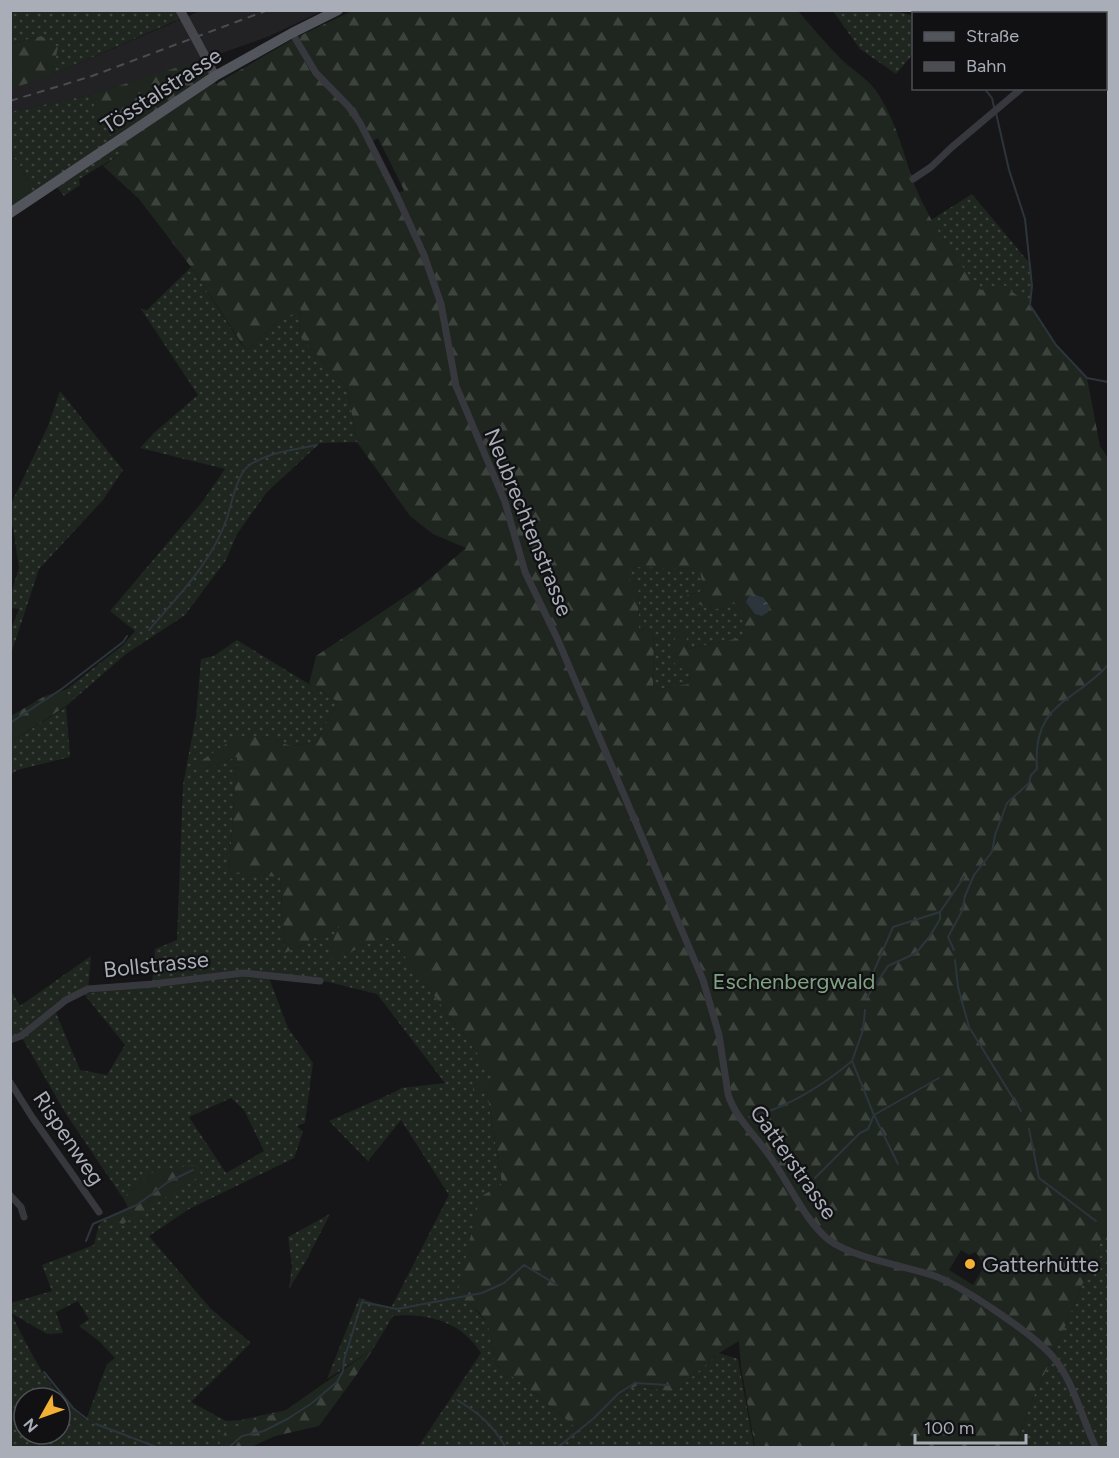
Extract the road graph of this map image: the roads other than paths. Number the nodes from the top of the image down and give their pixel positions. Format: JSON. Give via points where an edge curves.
{"nodes":[{"id":1,"x":180,"y":10,"type":"edge"},
{"id":2,"x":338,"y":10,"type":"edge"},
{"id":3,"x":292,"y":33,"type":"junction"},
{"id":4,"x":215,"y":76,"type":"junction"},
{"id":5,"x":1020,"y":90,"type":"edge"},
{"id":6,"x":913,"y":179,"type":"dead end"},
{"id":7,"x":10,"y":213,"type":"edge"},
{"id":8,"x":320,"y":981,"type":"dead end"},
{"id":9,"x":10,"y":1040,"type":"edge"},
{"id":10,"x":725,"y":1072,"type":"joint"},
{"id":11,"x":10,"y":1082,"type":"edge"},
{"id":12,"x":10,"y":1195,"type":"edge"},
{"id":13,"x":99,"y":1212,"type":"dead end"},
{"id":14,"x":24,"y":1217,"type":"dead end"},
{"id":15,"x":1096,"y":1448,"type":"edge"}],
"edges":[{"from":1,"to":4,"type":"street","bridge":true},
{"from":2,"to":3,"type":"main road","name":"Tösstalstrasse"},
{"from":3,"to":4,"type":"main road","name":"Tösstalstrasse"},
{"from":3,"to":10,"type":"street","name":"Neubrechtenstrasse","via":[[316,73],[360,123],[423,255],[441,304],[459,396],[505,502],[528,578],[703,980]]},
{"from":4,"to":7,"type":"main road","name":"Tösstalstrasse"},
{"from":5,"to":6,"type":"street"},
{"from":8,"to":9,"type":"street","name":"Bollstrasse","via":[[243,973],[88,989]]},
{"from":10,"to":15,"type":"street","name":"Gatterstrasse","via":[[732,1104],[823,1235],[844,1249],[949,1282],[1041,1345],[1062,1371]]},
{"from":11,"to":13,"type":"street","name":"Rispenweg"},
{"from":12,"to":14,"type":"street"}]}
